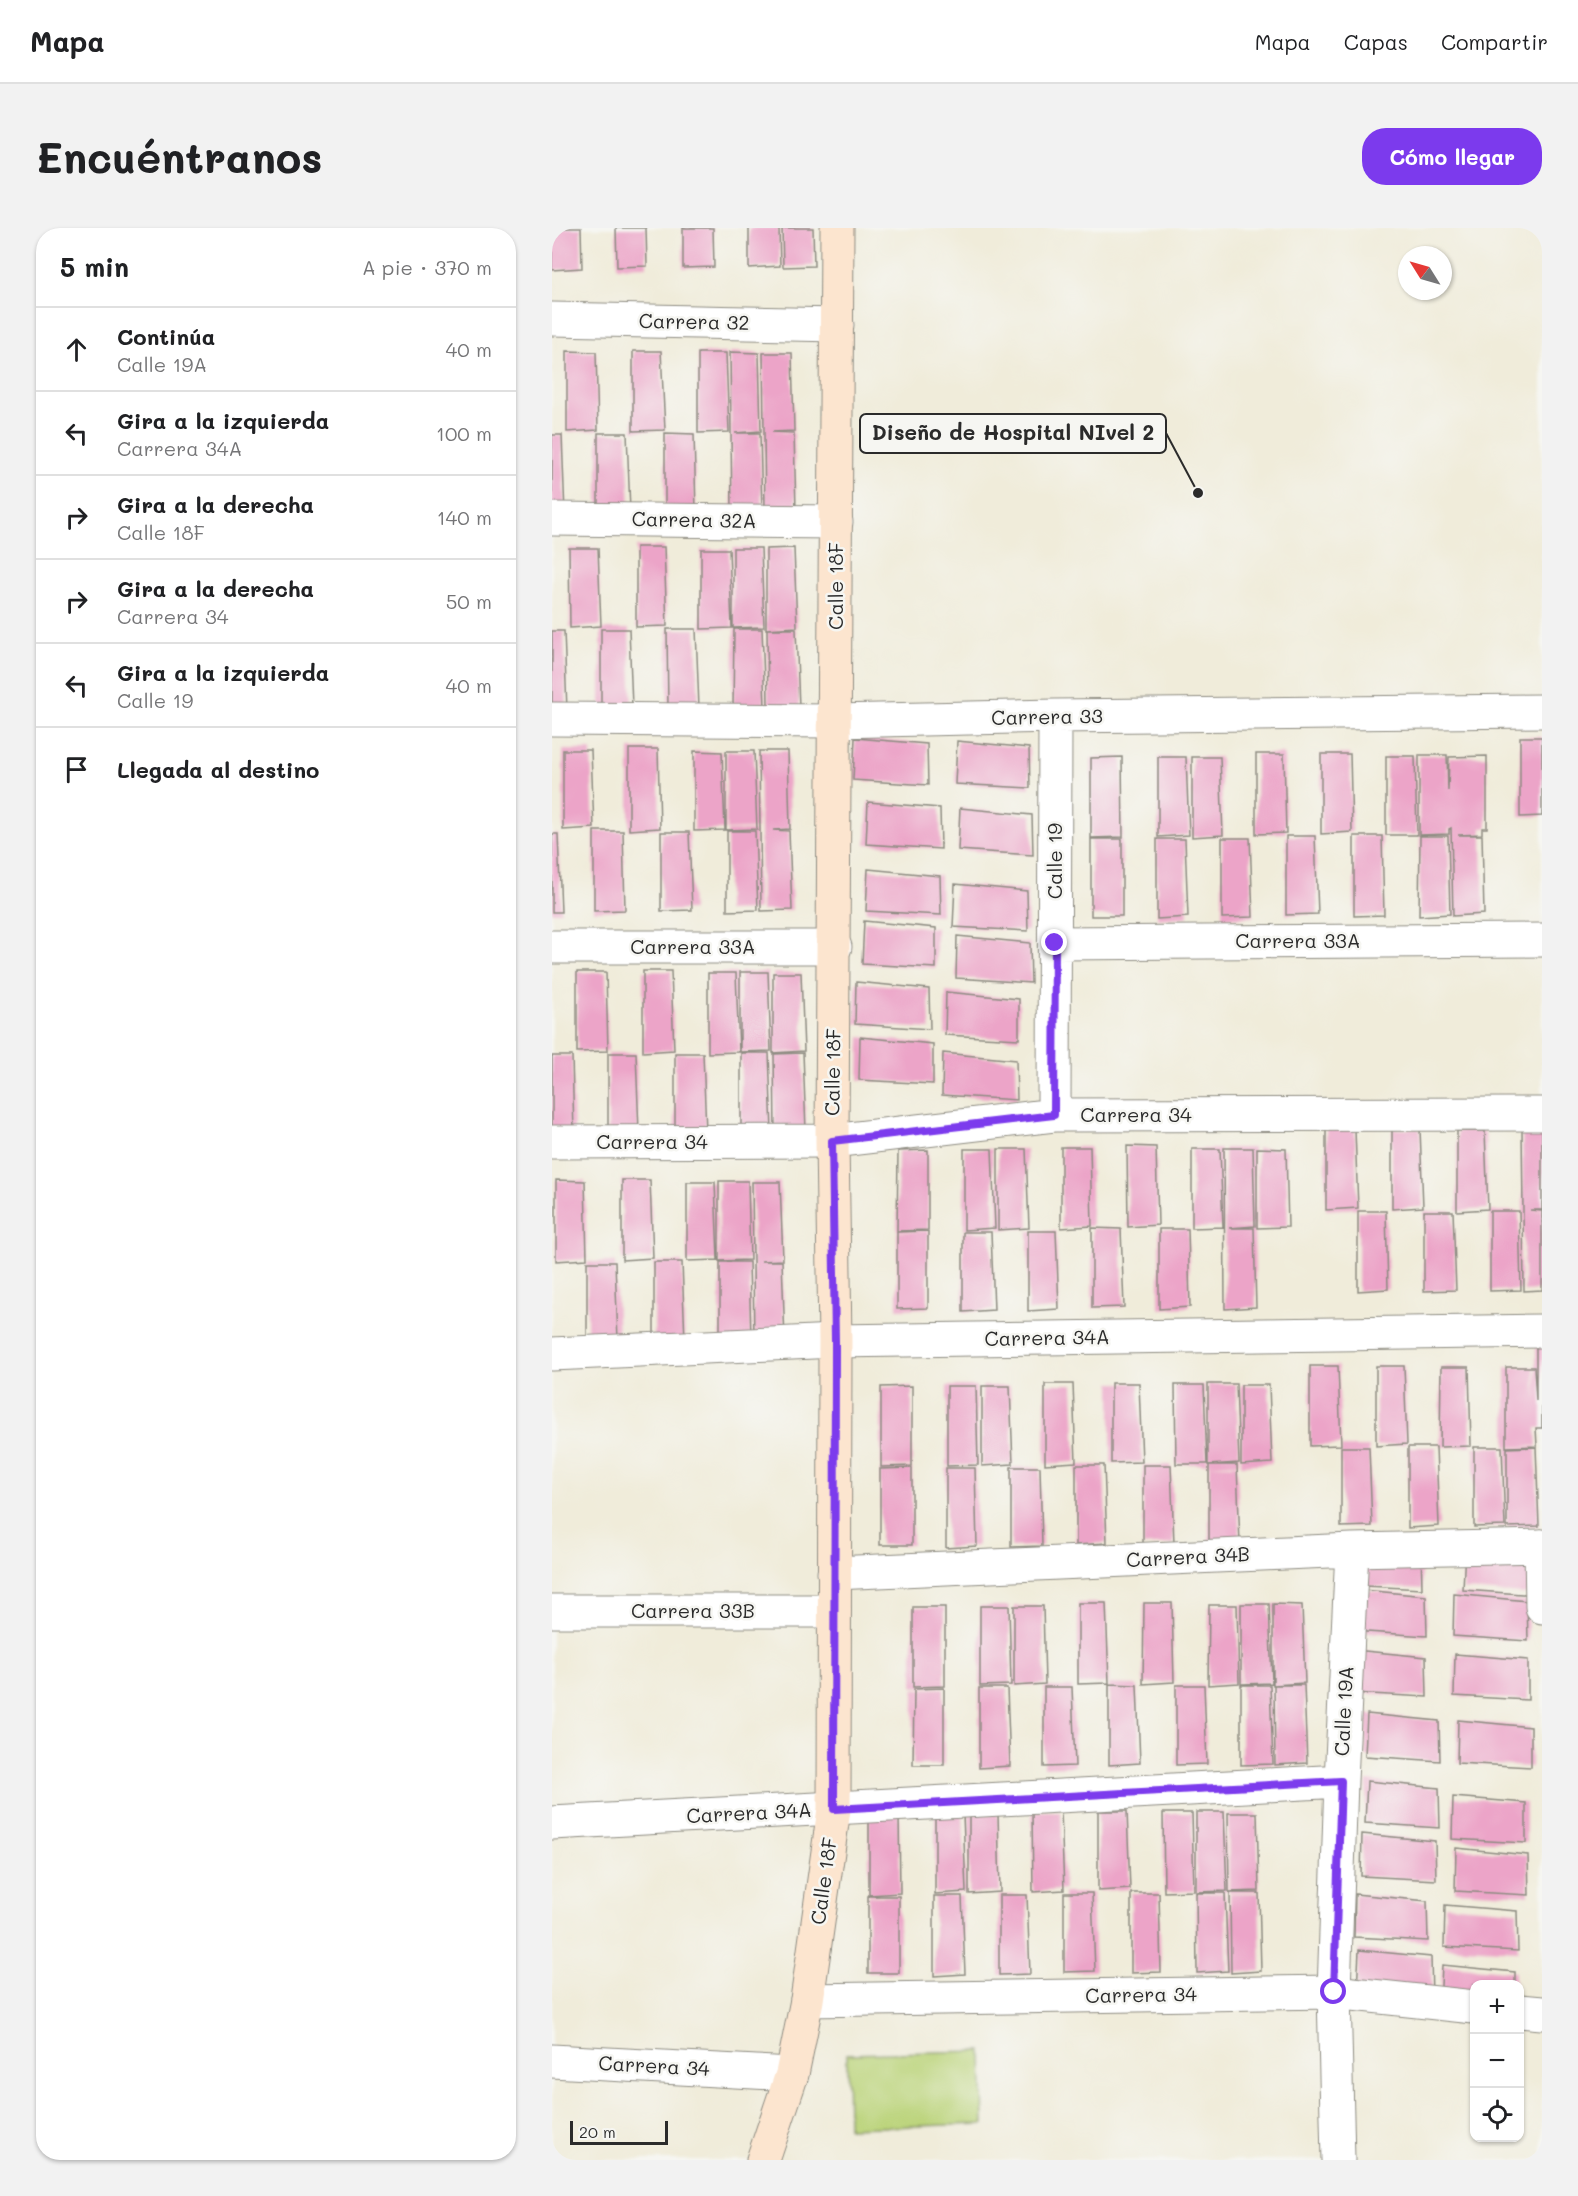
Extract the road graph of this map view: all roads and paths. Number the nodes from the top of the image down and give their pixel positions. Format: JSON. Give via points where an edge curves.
{"nodes":[{"id":1,"x":837,"y":228,"type":"edge"},
{"id":2,"x":552,"y":319,"type":"edge"},
{"id":3,"x":837,"y":325,"type":"junction"},
{"id":4,"x":552,"y":519,"type":"edge"},
{"id":5,"x":836,"y":522,"type":"junction"},
{"id":6,"x":1542,"y":711,"type":"edge"},
{"id":7,"x":1055,"y":716,"type":"junction"},
{"id":8,"x":552,"y":719,"type":"edge"},
{"id":9,"x":835,"y":721,"type":"junction"},
{"id":10,"x":1542,"y":940,"type":"edge"},
{"id":11,"x":1055,"y":943,"type":"junction"},
{"id":12,"x":835,"y":946,"type":"junction"},
{"id":13,"x":552,"y":947,"type":"edge"},
{"id":14,"x":1542,"y":1114,"type":"edge"},
{"id":15,"x":1054,"y":1115,"type":"junction"},
{"id":16,"x":832,"y":1141,"type":"junction"},
{"id":17,"x":552,"y":1142,"type":"edge"},
{"id":18,"x":1542,"y":1331,"type":"edge"},
{"id":19,"x":835,"y":1341,"type":"junction"},
{"id":20,"x":552,"y":1354,"type":"edge"},
{"id":21,"x":1541,"y":1546,"type":"edge"},
{"id":22,"x":1352,"y":1550,"type":"junction"},
{"id":23,"x":834,"y":1573,"type":"junction"},
{"id":24,"x":1542,"y":1606,"type":"edge"},
{"id":25,"x":552,"y":1611,"type":"edge"},
{"id":26,"x":834,"y":1611,"type":"junction"},
{"id":27,"x":1341,"y":1781,"type":"junction"},
{"id":28,"x":834,"y":1809,"type":"junction"},
{"id":29,"x":552,"y":1823,"type":"edge"},
{"id":30,"x":1334,"y":1992,"type":"junction"},
{"id":31,"x":807,"y":2000,"type":"junction"},
{"id":32,"x":1470,"y":2007,"type":"edge"},
{"id":33,"x":1524,"y":2011,"type":"edge"},
{"id":34,"x":1542,"y":2013,"type":"edge"},
{"id":35,"x":552,"y":2061,"type":"edge"},
{"id":36,"x":792,"y":2074,"type":"junction"},
{"id":37,"x":763,"y":2160,"type":"edge"},
{"id":38,"x":1338,"y":2160,"type":"edge"}],
"edges":[{"from":1,"to":3,"type":"street","name":"Calle 18F"},
{"from":2,"to":3,"type":"street","name":"Carrera 32"},
{"from":3,"to":5,"type":"street","name":"Calle 18F"},
{"from":4,"to":5,"type":"street","name":"Carrera 32A"},
{"from":5,"to":9,"type":"street","name":"Calle 18F"},
{"from":6,"to":7,"type":"street","name":"Carrera 33"},
{"from":7,"to":9,"type":"street","name":"Carrera 33"},
{"from":7,"to":11,"type":"street","name":"Calle 19"},
{"from":8,"to":9,"type":"street","name":"Carrera 33"},
{"from":9,"to":12,"type":"street","name":"Calle 18F"},
{"from":10,"to":11,"type":"street","name":"Carrera 33A"},
{"from":11,"to":15,"type":"street","name":"Calle 19"},
{"from":12,"to":13,"type":"street","name":"Carrera 33A"},
{"from":12,"to":16,"type":"street","name":"Calle 18F"},
{"from":14,"to":15,"type":"street","name":"Carrera 34"},
{"from":15,"to":16,"type":"street","name":"Carrera 34"},
{"from":16,"to":17,"type":"street","name":"Carrera 34"},
{"from":16,"to":19,"type":"street","name":"Calle 18F"},
{"from":18,"to":19,"type":"street","name":"Carrera 34A"},
{"from":19,"to":20,"type":"street","name":"Carrera 34A"},
{"from":19,"to":23,"type":"street","name":"Calle 18F"},
{"from":21,"to":22,"type":"street","name":"Carrera 34B"},
{"from":21,"to":24,"type":"street"},
{"from":22,"to":23,"type":"street","name":"Carrera 34B"},
{"from":22,"to":27,"type":"street","name":"Calle 19A"},
{"from":23,"to":26,"type":"street","name":"Calle 18F"},
{"from":25,"to":26,"type":"street","name":"Carrera 33B"},
{"from":26,"to":28,"type":"street","name":"Calle 18F"},
{"from":27,"to":28,"type":"street","name":"Carrera 34A"},
{"from":27,"to":30,"type":"street","name":"Calle 19A"},
{"from":28,"to":29,"type":"street","name":"Carrera 34A"},
{"from":28,"to":31,"type":"street","name":"Calle 18F"},
{"from":30,"to":31,"type":"street","name":"Carrera 34"},
{"from":30,"to":32,"type":"street","name":"Carrera 34"},
{"from":30,"to":38,"type":"street","name":"Calle 19A"},
{"from":31,"to":36,"type":"street","name":"Calle 18F"},
{"from":33,"to":34,"type":"street"},
{"from":35,"to":36,"type":"street","name":"Carrera 34"},
{"from":36,"to":37,"type":"street","name":"Calle 18F"}]}
